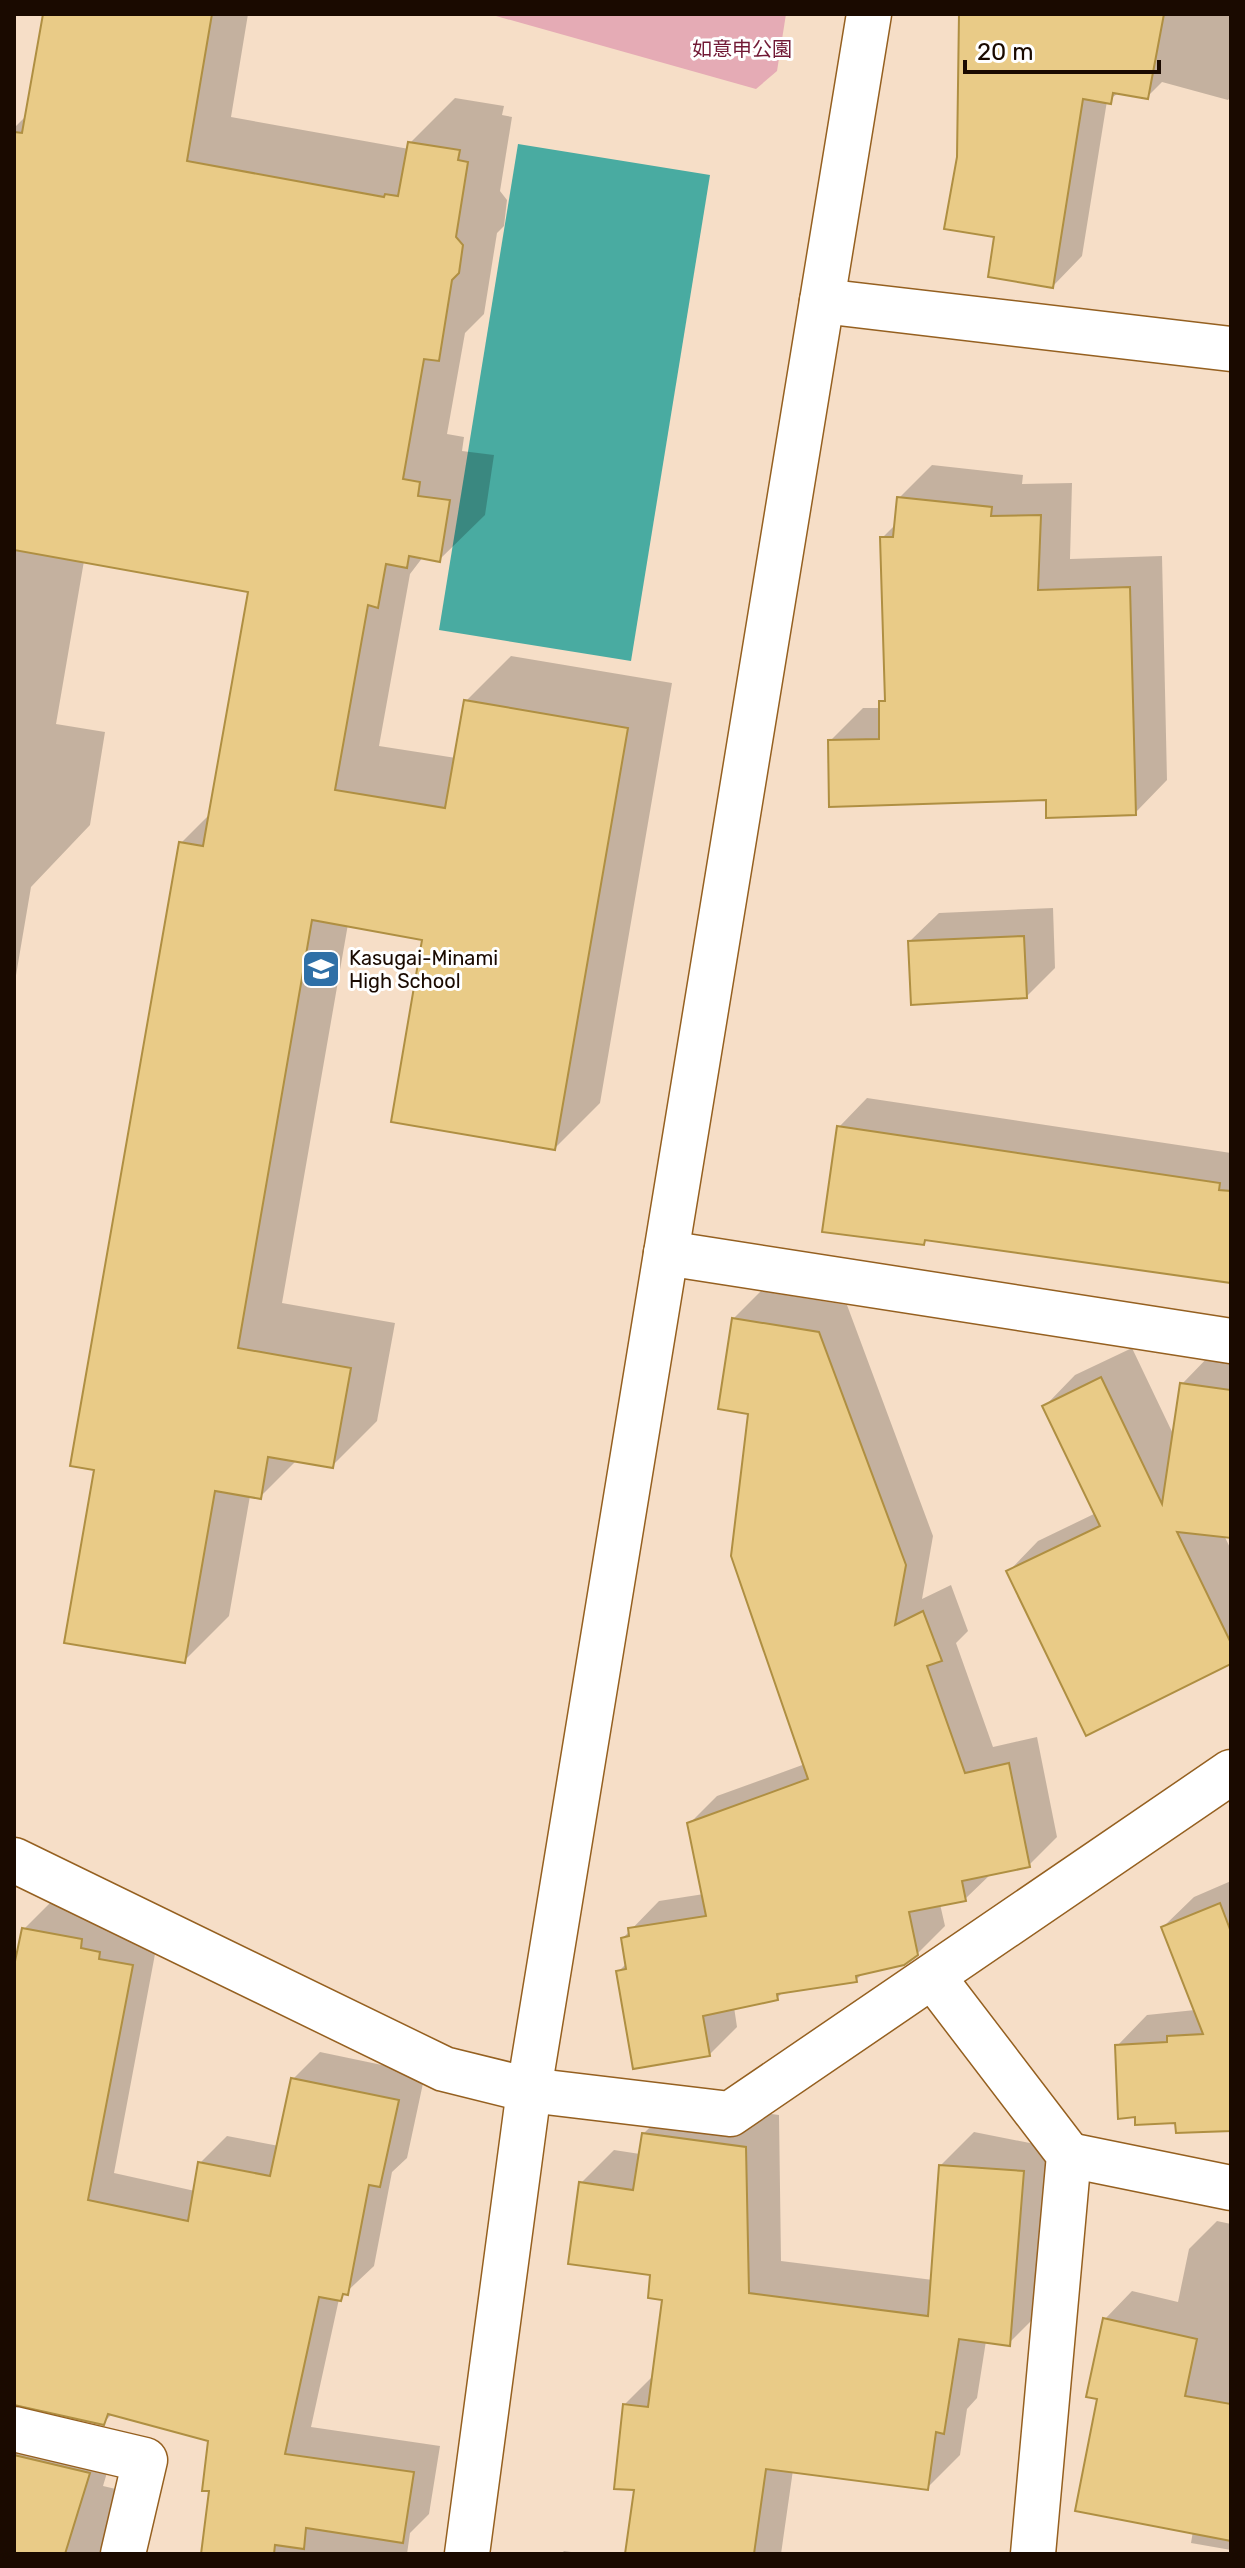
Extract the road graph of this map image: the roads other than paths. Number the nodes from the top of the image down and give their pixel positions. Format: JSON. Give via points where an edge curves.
{"nodes":[{"id":1,"x":869,"y":14,"type":"edge"},
{"id":2,"x":822,"y":301,"type":"junction"},
{"id":3,"x":1231,"y":349,"type":"edge"},
{"id":4,"x":666,"y":1253,"type":"junction"},
{"id":5,"x":1231,"y":1341,"type":"edge"},
{"id":6,"x":1231,"y":1772,"type":"edge"},
{"id":7,"x":14,"y":1860,"type":"edge"},
{"id":8,"x":933,"y":1977,"type":"junction"},
{"id":9,"x":529,"y":2090,"type":"junction"},
{"id":10,"x":1069,"y":2155,"type":"junction"},
{"id":11,"x":1231,"y":2188,"type":"edge"},
{"id":12,"x":14,"y":2429,"type":"edge"},
{"id":13,"x":123,"y":2554,"type":"edge"},
{"id":14,"x":467,"y":2554,"type":"edge"},
{"id":15,"x":1033,"y":2554,"type":"edge"}],
"edges":[{"from":1,"to":2,"type":"street"},
{"from":2,"to":3,"type":"street"},
{"from":2,"to":4,"type":"street"},
{"from":4,"to":5,"type":"street"},
{"from":4,"to":9,"type":"street"},
{"from":6,"to":8,"type":"street"},
{"from":7,"to":9,"type":"street","via":[[444,2069]]},
{"from":8,"to":9,"type":"street","via":[[730,2114]]},
{"from":8,"to":10,"type":"street"},
{"from":9,"to":14,"type":"street"},
{"from":10,"to":11,"type":"street"},
{"from":10,"to":15,"type":"street"},
{"from":12,"to":13,"type":"street","via":[[145,2460]]}]}
